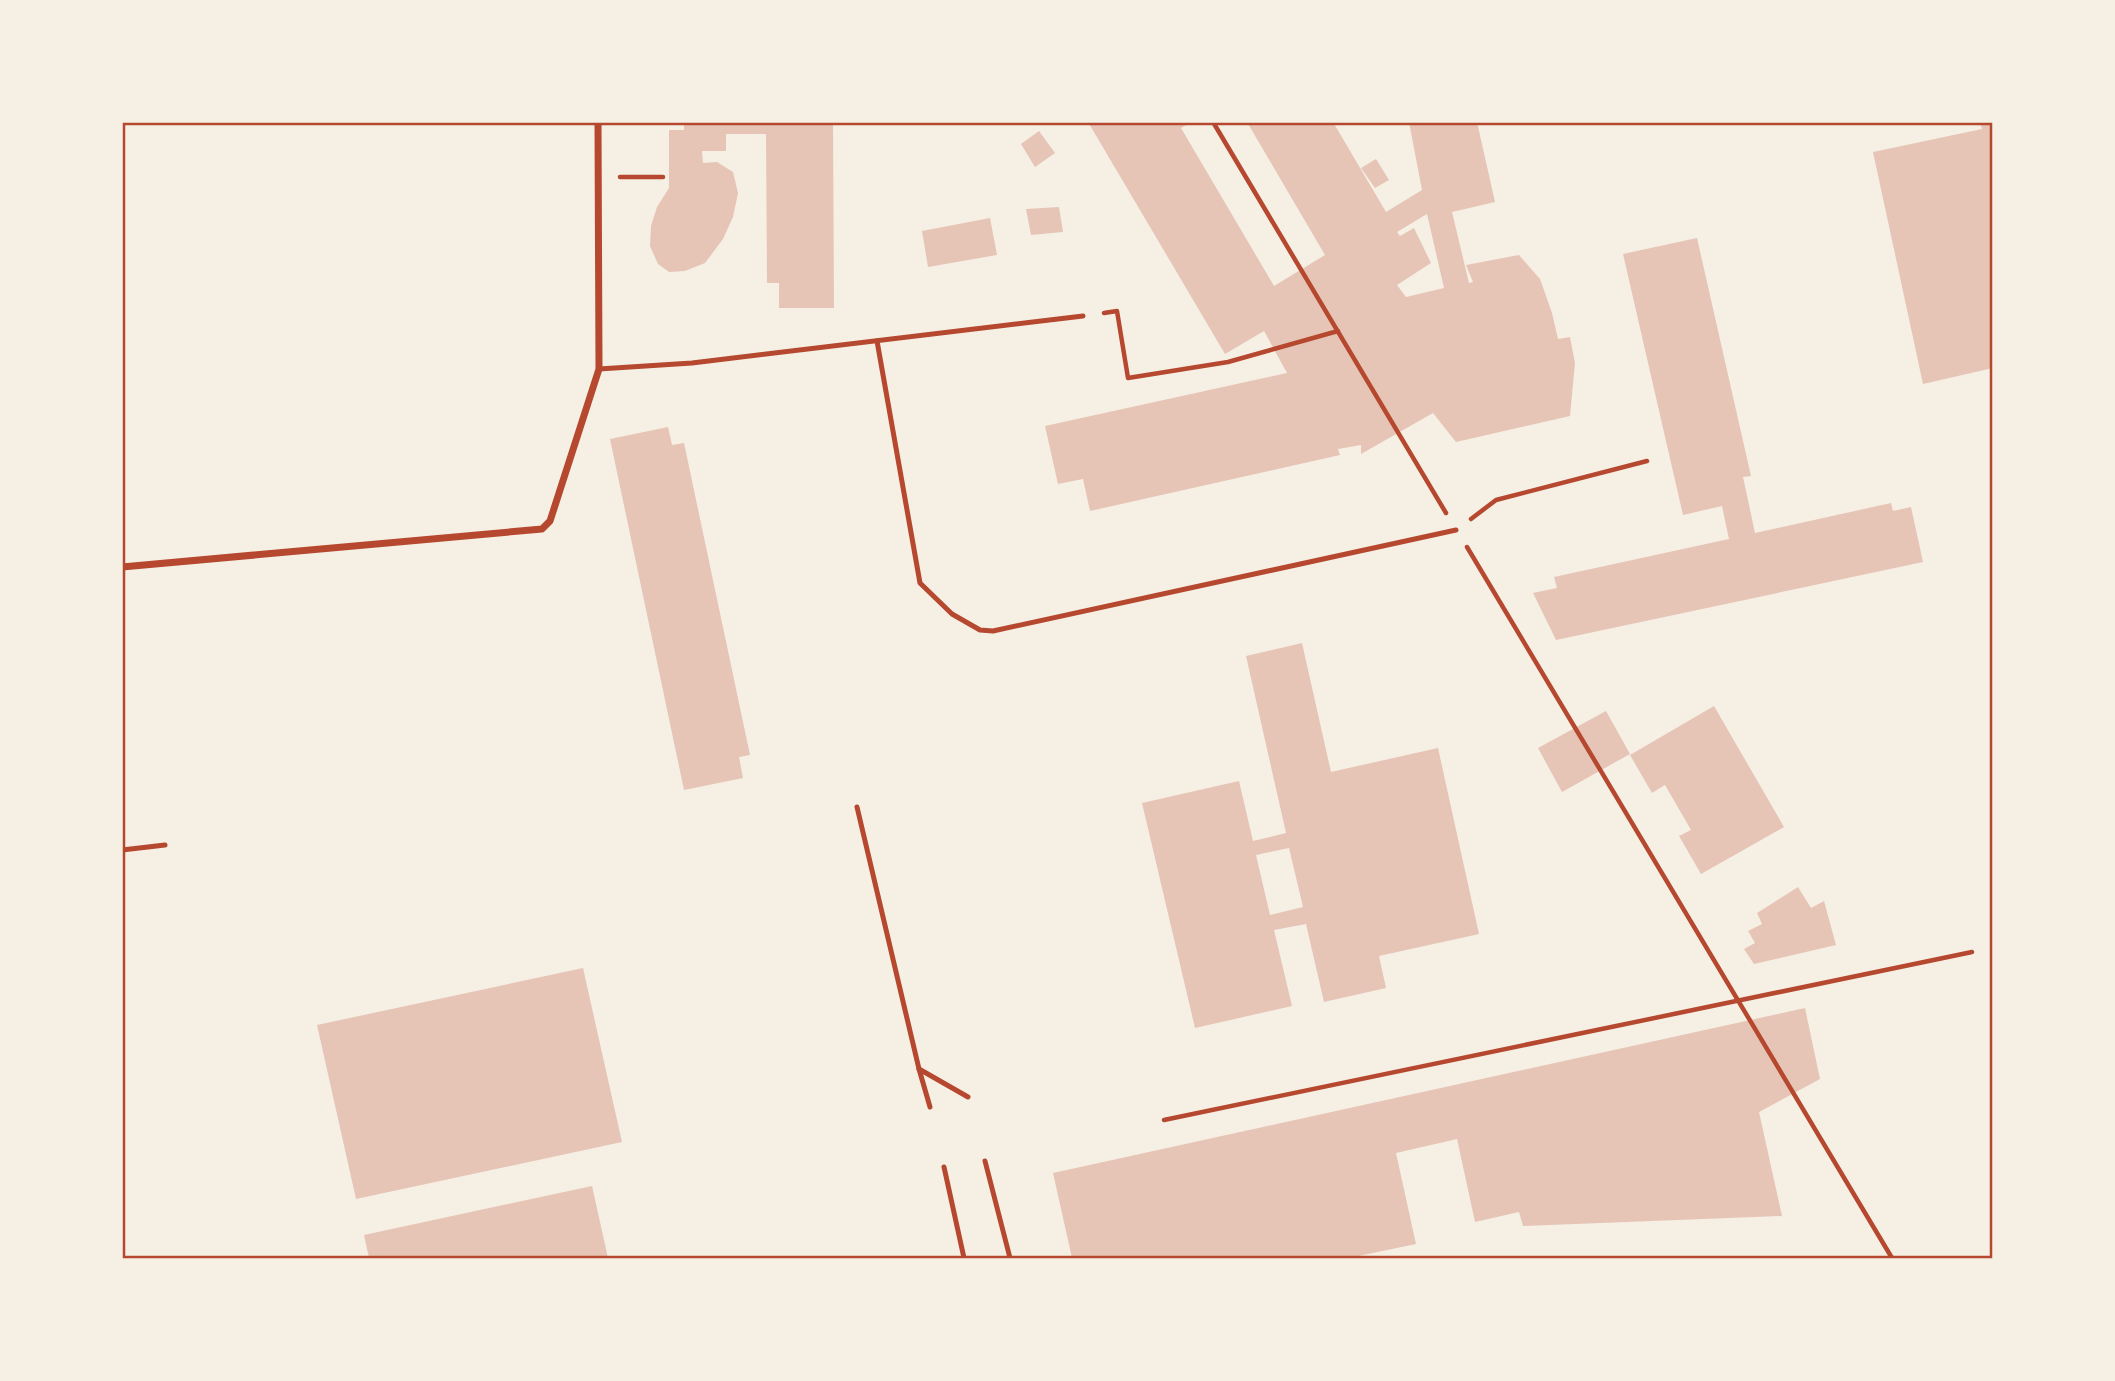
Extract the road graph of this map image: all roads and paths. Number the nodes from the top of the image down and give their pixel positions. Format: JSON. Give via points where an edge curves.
{"nodes":[{"id":1,"x":598,"y":122,"type":"edge"},
{"id":2,"x":1213,"y":122,"type":"edge"},
{"id":3,"x":663,"y":177,"type":"dead end"},
{"id":4,"x":598,"y":178,"type":"junction"},
{"id":5,"x":1083,"y":316,"type":"joint"},
{"id":6,"x":1338,"y":331,"type":"junction"},
{"id":7,"x":877,"y":341,"type":"junction"},
{"id":8,"x":599,"y":369,"type":"junction"},
{"id":9,"x":1647,"y":461,"type":"dead end"},
{"id":10,"x":1456,"y":530,"type":"junction"},
{"id":11,"x":122,"y":567,"type":"edge"},
{"id":12,"x":857,"y":807,"type":"dead end"},
{"id":13,"x":164,"y":845,"type":"dead end"},
{"id":14,"x":122,"y":850,"type":"edge"},
{"id":15,"x":1972,"y":952,"type":"dead end"},
{"id":16,"x":1737,"y":1000,"type":"junction"},
{"id":17,"x":919,"y":1069,"type":"junction"},
{"id":18,"x":968,"y":1097,"type":"dead end"},
{"id":19,"x":930,"y":1107,"type":"dead end"},
{"id":20,"x":1164,"y":1120,"type":"dead end"},
{"id":21,"x":985,"y":1161,"type":"dead end"},
{"id":22,"x":944,"y":1167,"type":"dead end"},
{"id":23,"x":964,"y":1258,"type":"edge"},
{"id":24,"x":1010,"y":1258,"type":"edge"},
{"id":25,"x":1892,"y":1258,"type":"edge"}],
"edges":[{"from":1,"to":4,"type":"street"},
{"from":2,"to":6,"type":"path"},
{"from":3,"to":4,"type":"path"},
{"from":4,"to":8,"type":"street"},
{"from":5,"to":6,"type":"path","via":[[1117,311],[1128,378],[1228,362]]},
{"from":5,"to":7,"type":"lane"},
{"from":6,"to":10,"type":"path"},
{"from":7,"to":8,"type":"lane"},
{"from":7,"to":10,"type":"lane","via":[[920,583],[952,614],[980,629],[993,631]]},
{"from":8,"to":11,"type":"street","via":[[550,521],[542,530]]},
{"from":9,"to":10,"type":"path","via":[[1496,500]]},
{"from":10,"to":16,"type":"path"},
{"from":12,"to":17,"type":"lane"},
{"from":13,"to":14,"type":"lane"},
{"from":15,"to":16,"type":"path"},
{"from":16,"to":20,"type":"path"},
{"from":16,"to":25,"type":"path"},
{"from":17,"to":18,"type":"lane"},
{"from":17,"to":19,"type":"lane"},
{"from":21,"to":24,"type":"lane"},
{"from":22,"to":23,"type":"lane"}]}
